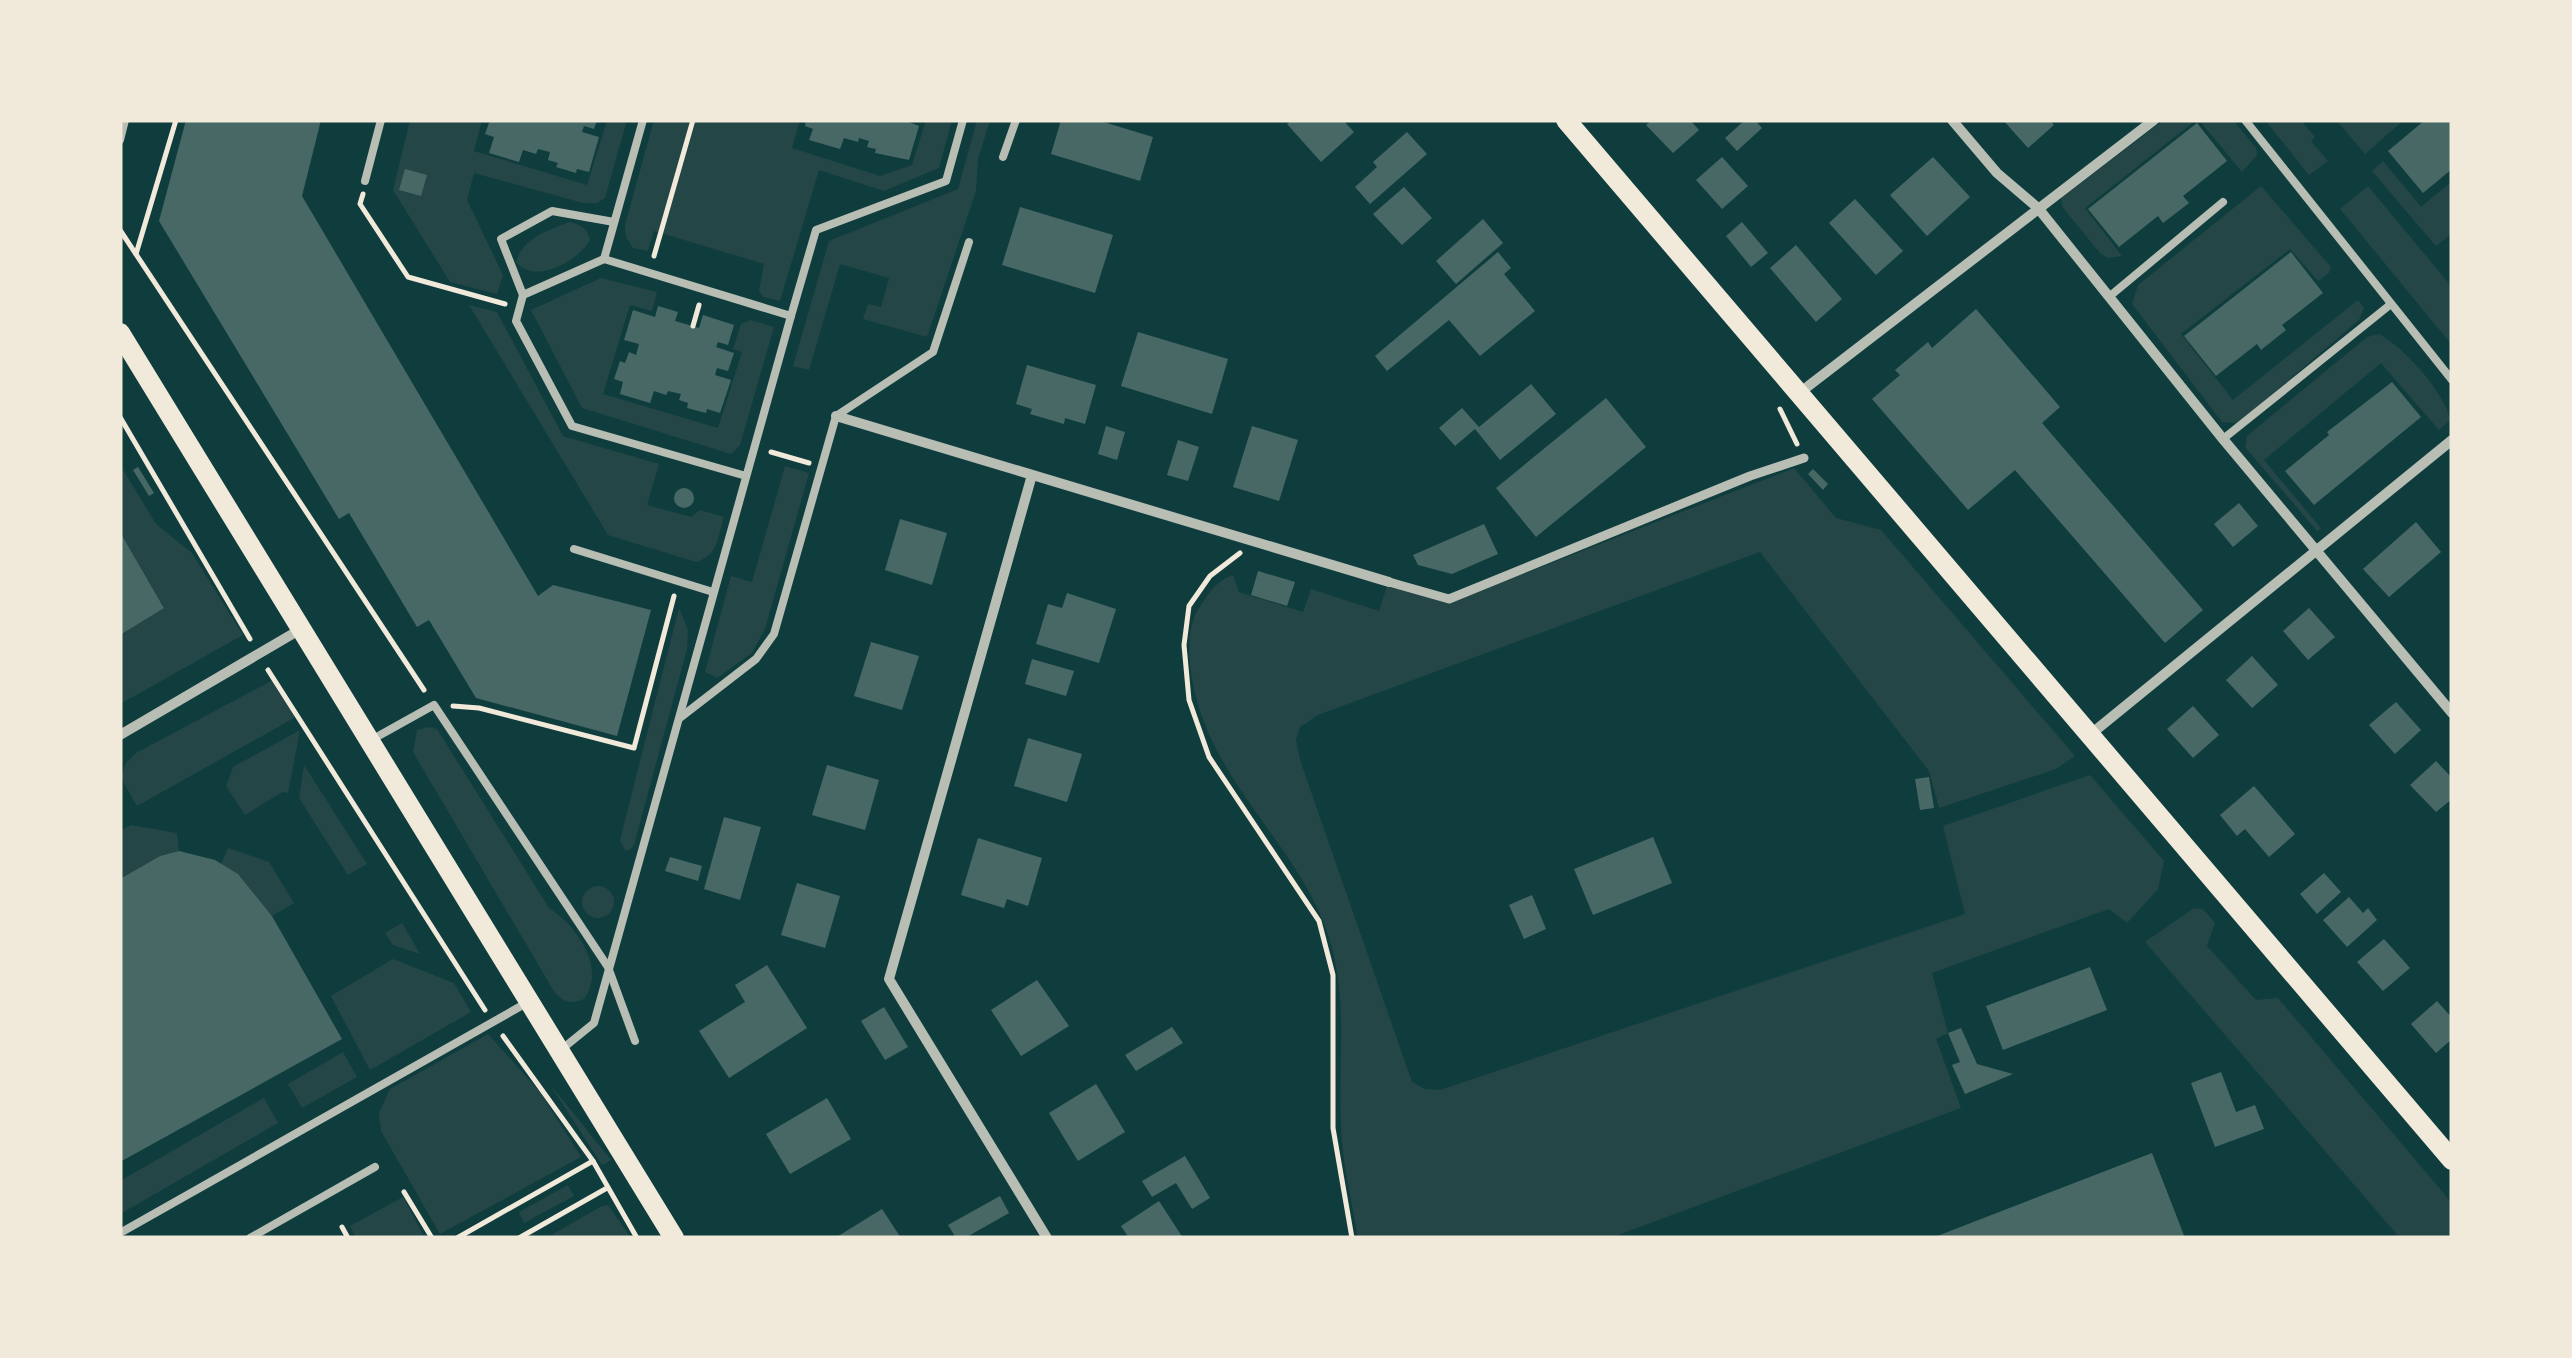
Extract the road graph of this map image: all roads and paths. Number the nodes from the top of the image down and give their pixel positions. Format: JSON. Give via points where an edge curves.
{"nodes":[{"id":1,"x":124,"y":120,"type":"edge"},
{"id":2,"x":176,"y":120,"type":"edge"},
{"id":3,"x":381,"y":120,"type":"edge"},
{"id":4,"x":643,"y":120,"type":"edge"},
{"id":5,"x":693,"y":120,"type":"edge"},
{"id":6,"x":963,"y":120,"type":"edge"},
{"id":7,"x":1016,"y":120,"type":"edge"},
{"id":8,"x":1566,"y":120,"type":"edge"},
{"id":9,"x":1952,"y":120,"type":"edge"},
{"id":10,"x":2154,"y":120,"type":"edge"},
{"id":11,"x":2245,"y":120,"type":"edge"},
{"id":12,"x":120,"y":140,"type":"edge"},
{"id":13,"x":1003,"y":157,"type":"dead end"},
{"id":14,"x":366,"y":181,"type":"joint"},
{"id":15,"x":2224,"y":202,"type":"dead end"},
{"id":16,"x":2038,"y":208,"type":"junction"},
{"id":17,"x":614,"y":222,"type":"junction"},
{"id":18,"x":120,"y":230,"type":"edge"},
{"id":19,"x":969,"y":242,"type":"dead end"},
{"id":20,"x":136,"y":254,"type":"junction"},
{"id":21,"x":604,"y":259,"type":"junction"},
{"id":22,"x":649,"y":273,"type":"junction"},
{"id":23,"x":523,"y":295,"type":"junction"},
{"id":24,"x":2110,"y":296,"type":"junction"},
{"id":25,"x":2391,"y":304,"type":"junction"},
{"id":26,"x":520,"y":308,"type":"junction"},
{"id":27,"x":791,"y":316,"type":"junction"},
{"id":28,"x":120,"y":333,"type":"edge"},
{"id":29,"x":2452,"y":380,"type":"edge"},
{"id":30,"x":1798,"y":395,"type":"junction"},
{"id":31,"x":836,"y":416,"type":"junction"},
{"id":32,"x":120,"y":417,"type":"edge"},
{"id":33,"x":2223,"y":438,"type":"junction"},
{"id":34,"x":2452,"y":440,"type":"edge"},
{"id":35,"x":754,"y":447,"type":"junction"},
{"id":36,"x":1804,"y":458,"type":"dead end"},
{"id":37,"x":822,"y":467,"type":"junction"},
{"id":38,"x":1032,"y":475,"type":"junction"},
{"id":39,"x":746,"y":476,"type":"junction"},
{"id":40,"x":1255,"y":542,"type":"junction"},
{"id":41,"x":574,"y":549,"type":"dead end"},
{"id":42,"x":2317,"y":552,"type":"junction"},
{"id":43,"x":678,"y":581,"type":"junction"},
{"id":44,"x":1389,"y":582,"type":"joint"},
{"id":45,"x":713,"y":592,"type":"junction"},
{"id":46,"x":302,"y":628,"type":"junction"},
{"id":47,"x":258,"y":654,"type":"junction"},
{"id":48,"x":434,"y":705,"type":"junction"},
{"id":49,"x":2452,"y":713,"type":"edge"},
{"id":50,"x":681,"y":716,"type":"junction"},
{"id":51,"x":2092,"y":734,"type":"junction"},
{"id":52,"x":120,"y":735,"type":"edge"},
{"id":53,"x":369,"y":741,"type":"junction"},
{"id":54,"x":608,"y":967,"type":"junction"},
{"id":55,"x":530,"y":1001,"type":"junction"},
{"id":56,"x":494,"y":1023,"type":"junction"},
{"id":57,"x":635,"y":1041,"type":"dead end"},
{"id":58,"x":561,"y":1050,"type":"junction"},
{"id":59,"x":2452,"y":1160,"type":"edge"},
{"id":60,"x":593,"y":1161,"type":"junction"},
{"id":61,"x":376,"y":1167,"type":"dead end"},
{"id":62,"x":607,"y":1188,"type":"junction"},
{"id":63,"x":404,"y":1192,"type":"dead end"},
{"id":64,"x":342,"y":1227,"type":"dead end"},
{"id":65,"x":120,"y":1233,"type":"edge"},
{"id":66,"x":250,"y":1238,"type":"edge"},
{"id":67,"x":348,"y":1238,"type":"edge"},
{"id":68,"x":432,"y":1238,"type":"edge"},
{"id":69,"x":458,"y":1238,"type":"edge"},
{"id":70,"x":519,"y":1238,"type":"edge"},
{"id":71,"x":637,"y":1238,"type":"edge"},
{"id":72,"x":674,"y":1238,"type":"edge"},
{"id":73,"x":1047,"y":1238,"type":"edge"},
{"id":74,"x":1352,"y":1238,"type":"edge"}],
"edges":[{"from":1,"to":12,"type":"lane"},
{"from":2,"to":20,"type":"path"},
{"from":3,"to":14,"type":"lane"},
{"from":4,"to":17,"type":"lane"},
{"from":5,"to":22,"type":"path"},
{"from":6,"to":27,"type":"lane","via":[[946,180],[816,230]]},
{"from":7,"to":13,"type":"lane"},
{"from":8,"to":30,"type":"main road"},
{"from":9,"to":16,"type":"street","via":[[1996,173]]},
{"from":10,"to":16,"type":"street"},
{"from":11,"to":25,"type":"lane"},
{"from":14,"to":26,"type":"path","via":[[360,204],[408,277]]},
{"from":15,"to":24,"type":"lane"},
{"from":16,"to":24,"type":"street"},
{"from":16,"to":30,"type":"street"},
{"from":17,"to":21,"type":"lane"},
{"from":17,"to":23,"type":"lane","via":[[552,212],[501,239]]},
{"from":18,"to":20,"type":"path"},
{"from":19,"to":31,"type":"lane","via":[[932,352]]},
{"from":20,"to":48,"type":"path"},
{"from":21,"to":22,"type":"lane"},
{"from":21,"to":23,"type":"lane"},
{"from":22,"to":27,"type":"lane"},
{"from":23,"to":26,"type":"lane"},
{"from":24,"to":33,"type":"street"},
{"from":25,"to":29,"type":"lane"},
{"from":25,"to":33,"type":"lane"},
{"from":26,"to":39,"type":"lane","via":[[516,321],[572,426]]},
{"from":27,"to":35,"type":"lane"},
{"from":28,"to":46,"type":"main road"},
{"from":30,"to":51,"type":"main road"},
{"from":31,"to":37,"type":"lane"},
{"from":31,"to":38,"type":"street"},
{"from":32,"to":47,"type":"path"},
{"from":33,"to":42,"type":"street"},
{"from":34,"to":42,"type":"street"},
{"from":35,"to":37,"type":"path"},
{"from":35,"to":39,"type":"lane"},
{"from":36,"to":44,"type":"street","via":[[1448,599]]},
{"from":37,"to":50,"type":"lane","via":[[774,634],[756,659]]},
{"from":38,"to":40,"type":"street"},
{"from":38,"to":73,"type":"street","via":[[888,979]]},
{"from":39,"to":45,"type":"lane"},
{"from":40,"to":44,"type":"street"},
{"from":40,"to":74,"type":"path","via":[[1210,576],[1189,606],[1189,700],[1209,758],[1319,921],[1333,974],[1333,1128]]},
{"from":41,"to":43,"type":"lane"},
{"from":42,"to":49,"type":"street"},
{"from":42,"to":51,"type":"street"},
{"from":43,"to":45,"type":"lane"},
{"from":43,"to":48,"type":"path","via":[[634,748],[480,708]]},
{"from":45,"to":50,"type":"lane"},
{"from":46,"to":47,"type":"street"},
{"from":46,"to":53,"type":"main road"},
{"from":47,"to":52,"type":"street"},
{"from":47,"to":56,"type":"path"},
{"from":48,"to":53,"type":"lane"},
{"from":48,"to":54,"type":"lane"},
{"from":50,"to":54,"type":"lane"},
{"from":51,"to":59,"type":"main road"},
{"from":53,"to":55,"type":"main road"},
{"from":54,"to":57,"type":"lane"},
{"from":54,"to":58,"type":"lane","via":[[594,1023]]},
{"from":55,"to":56,"type":"lane"},
{"from":55,"to":58,"type":"main road"},
{"from":56,"to":60,"type":"path"},
{"from":56,"to":65,"type":"lane"},
{"from":58,"to":72,"type":"main road"},
{"from":60,"to":62,"type":"path"},
{"from":60,"to":69,"type":"path"},
{"from":61,"to":66,"type":"lane"},
{"from":62,"to":70,"type":"path"},
{"from":62,"to":71,"type":"path"},
{"from":63,"to":68,"type":"path"},
{"from":64,"to":67,"type":"path"}]}
